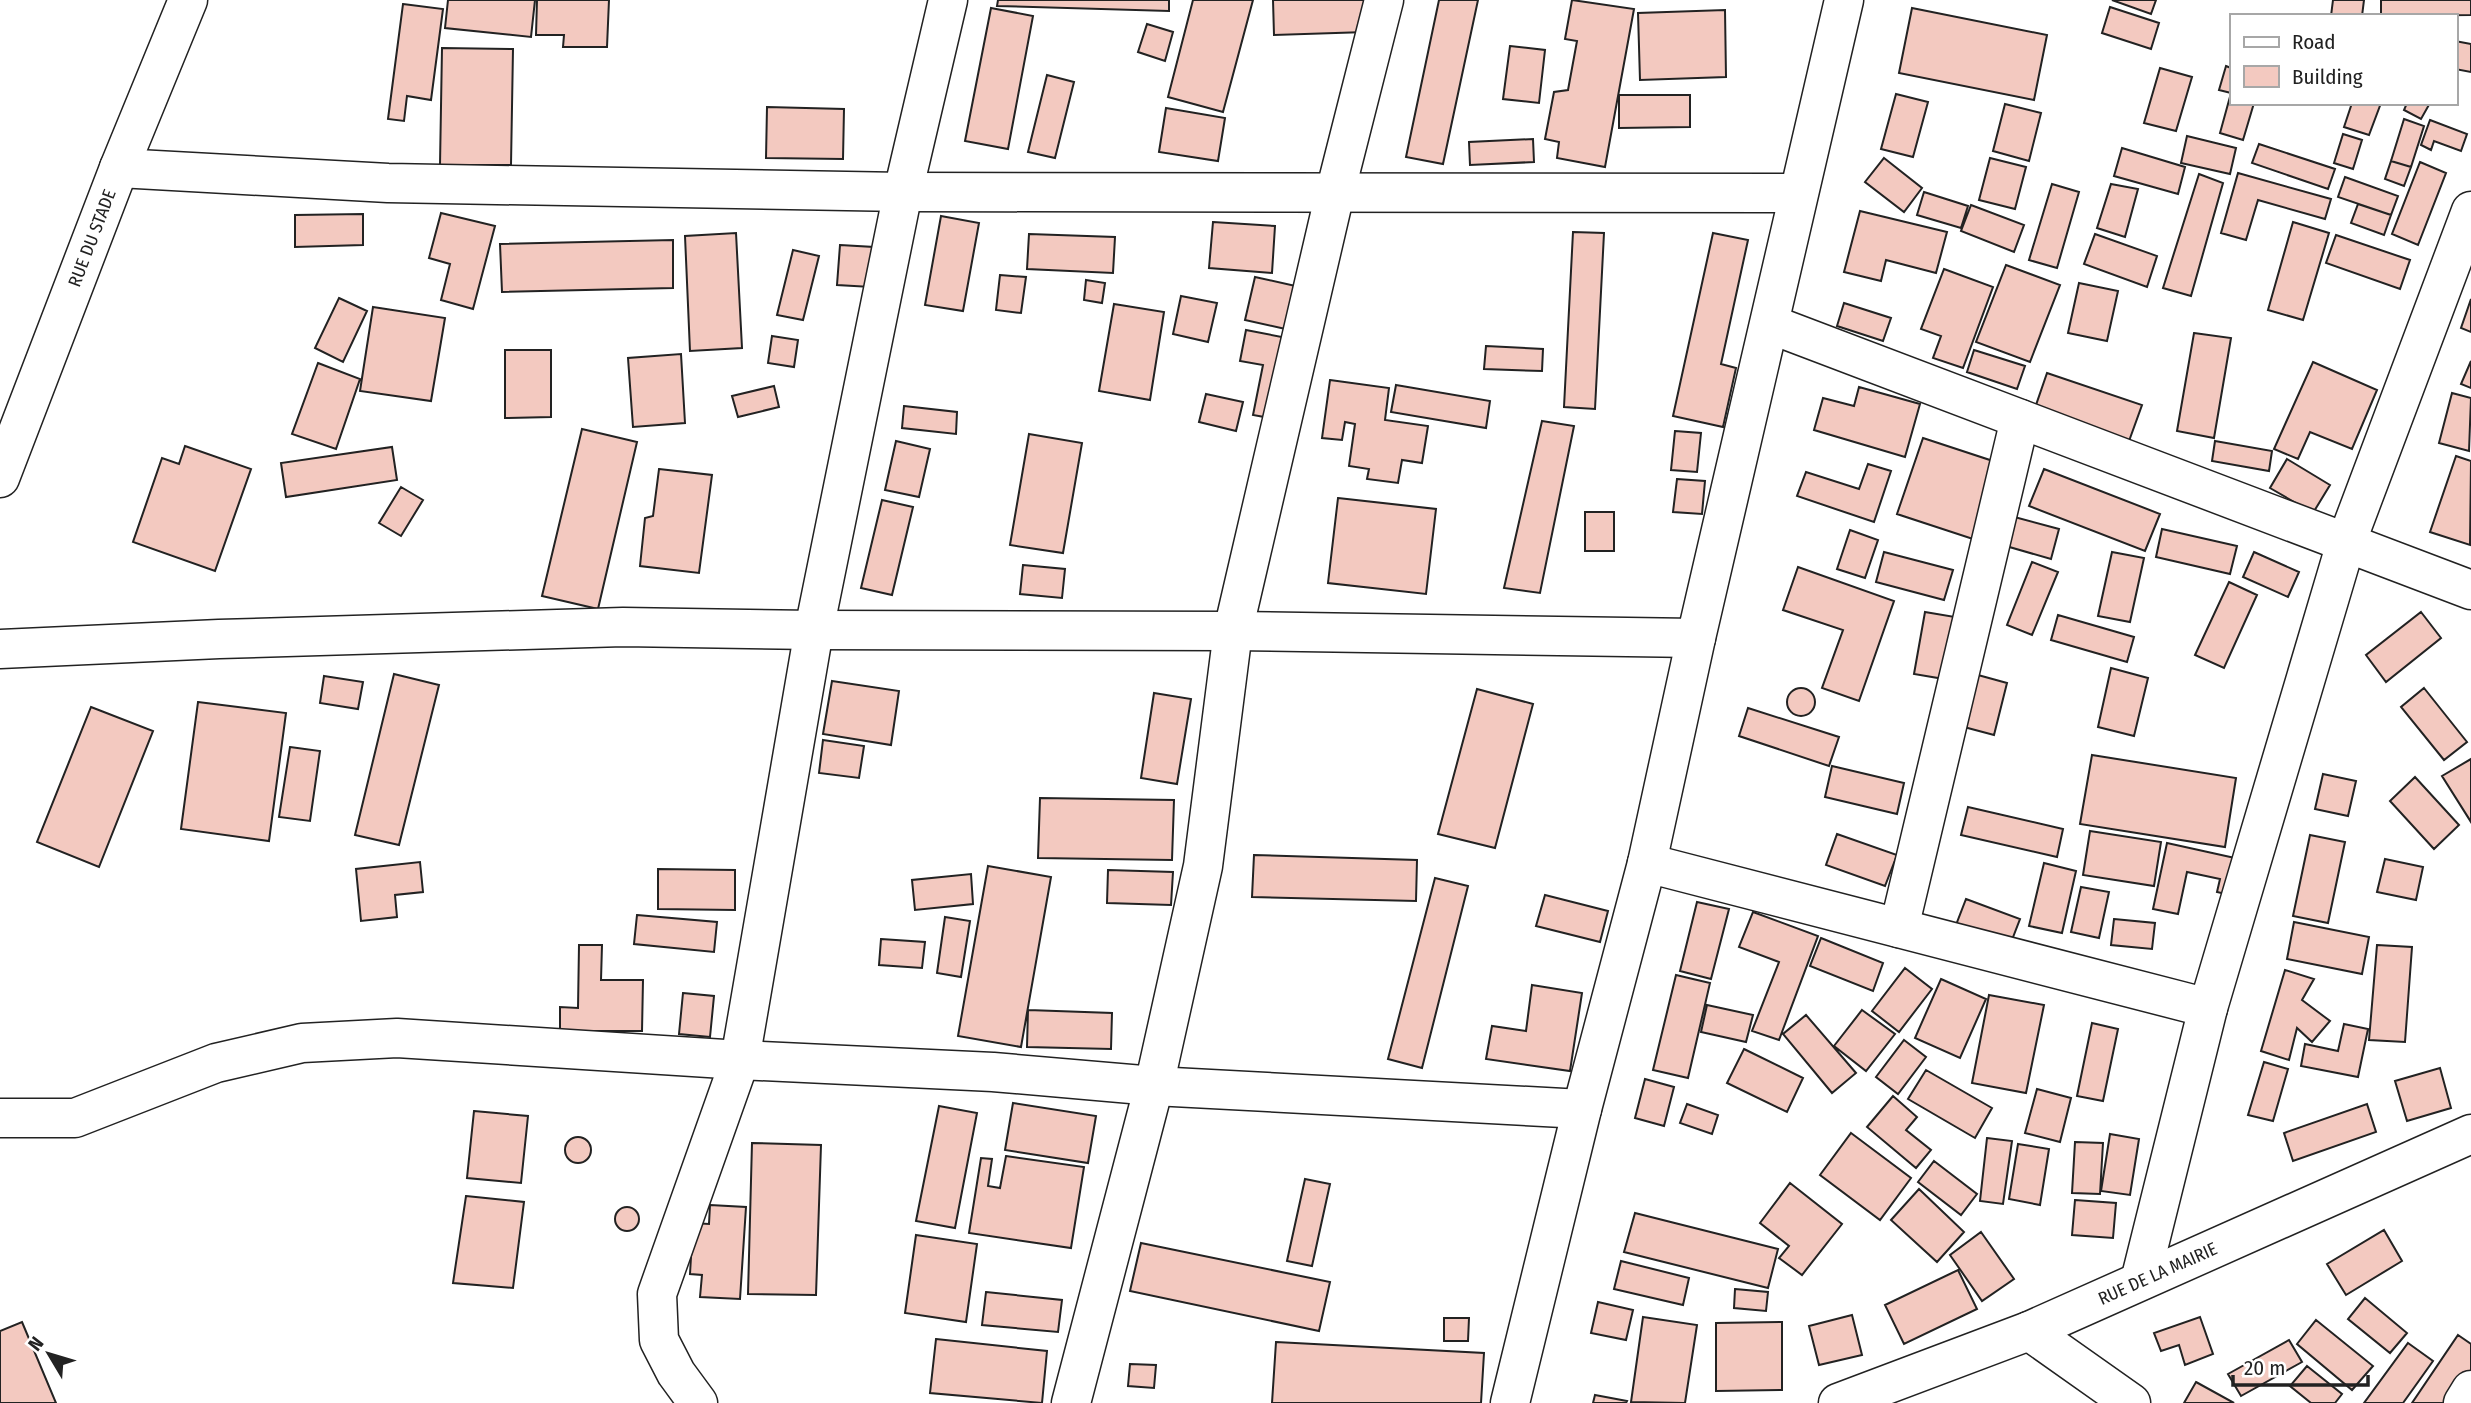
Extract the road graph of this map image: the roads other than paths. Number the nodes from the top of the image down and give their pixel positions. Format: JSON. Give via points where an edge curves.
{"nodes":[{"id":1,"x":188,"y":0,"type":"edge"},
{"id":2,"x":948,"y":0,"type":"edge"},
{"id":3,"x":1384,"y":0,"type":"edge"},
{"id":4,"x":1844,"y":0,"type":"edge"},
{"id":5,"x":119,"y":168,"type":"junction"},
{"id":6,"x":902,"y":192,"type":"junction"},
{"id":7,"x":1335,"y":193,"type":"junction"},
{"id":8,"x":1798,"y":193,"type":"junction"},
{"id":9,"x":2471,"y":211,"type":"edge"},
{"id":10,"x":1770,"y":324,"type":"junction"},
{"id":11,"x":2020,"y":419,"type":"junction"},
{"id":12,"x":0,"y":478,"type":"edge"},
{"id":13,"x":2346,"y":542,"type":"junction"},
{"id":14,"x":2471,"y":590,"type":"edge"},
{"id":15,"x":814,"y":631,"type":"junction"},
{"id":16,"x":1233,"y":631,"type":"junction"},
{"id":17,"x":1696,"y":638,"type":"junction"},
{"id":18,"x":0,"y":649,"type":"edge"},
{"id":19,"x":1647,"y":863,"type":"junction"},
{"id":20,"x":1899,"y":928,"type":"junction"},
{"id":21,"x":2208,"y":1008,"type":"junction"},
{"id":22,"x":740,"y":1060,"type":"junction"},
{"id":23,"x":1154,"y":1087,"type":"junction"},
{"id":24,"x":1582,"y":1108,"type":"junction"},
{"id":25,"x":0,"y":1118,"type":"edge"},
{"id":26,"x":2471,"y":1134,"type":"edge"},
{"id":27,"x":2140,"y":1281,"type":"junction"},
{"id":28,"x":2029,"y":1331,"type":"junction"},
{"id":29,"x":2471,"y":1390,"type":"edge"},
{"id":30,"x":698,"y":1403,"type":"edge"},
{"id":31,"x":1071,"y":1403,"type":"edge"},
{"id":32,"x":1510,"y":1403,"type":"edge"},
{"id":33,"x":1838,"y":1403,"type":"edge"},
{"id":34,"x":2131,"y":1403,"type":"edge"},
{"id":35,"x":2463,"y":1403,"type":"edge"}],
"edges":[{"from":1,"to":5,"type":"street","name":"RUE DU STADE"},
{"from":2,"to":6,"type":"street"},
{"from":3,"to":7,"type":"street"},
{"from":4,"to":8,"type":"street"},
{"from":5,"to":6,"type":"street","via":[[388,183]]},
{"from":5,"to":12,"type":"street","name":"RUE DU STADE"},
{"from":6,"to":7,"type":"street"},
{"from":6,"to":15,"type":"street"},
{"from":7,"to":8,"type":"street"},
{"from":7,"to":16,"type":"street"},
{"from":8,"to":10,"type":"street"},
{"from":9,"to":13,"type":"street"},
{"from":10,"to":11,"type":"street"},
{"from":10,"to":17,"type":"street"},
{"from":11,"to":13,"type":"street"},
{"from":11,"to":20,"type":"street"},
{"from":13,"to":14,"type":"street"},
{"from":13,"to":21,"type":"street"},
{"from":15,"to":16,"type":"street"},
{"from":15,"to":18,"type":"street","via":[[623,627]]},
{"from":15,"to":22,"type":"street"},
{"from":16,"to":17,"type":"street"},
{"from":16,"to":23,"type":"street","via":[[1203,866]]},
{"from":17,"to":19,"type":"street"},
{"from":19,"to":20,"type":"street"},
{"from":19,"to":24,"type":"street"},
{"from":20,"to":21,"type":"street"},
{"from":21,"to":27,"type":"street"},
{"from":22,"to":23,"type":"street","via":[[993,1072]]},
{"from":22,"to":25,"type":"street","via":[[397,1038],[302,1043],[216,1063],[75,1118]]},
{"from":22,"to":30,"type":"street","via":[[657,1294],[659,1340]]},
{"from":23,"to":24,"type":"street"},
{"from":23,"to":31,"type":"street"},
{"from":24,"to":32,"type":"street"},
{"from":26,"to":27,"type":"street","name":"RUE DE LA MAIRIE"},
{"from":27,"to":28,"type":"street","name":"RUE DE LA MAIRIE"},
{"from":28,"to":33,"type":"street","name":"RUE DE LA MAIRIE"},
{"from":28,"to":34,"type":"street"},
{"from":29,"to":35,"type":"street"}]}
